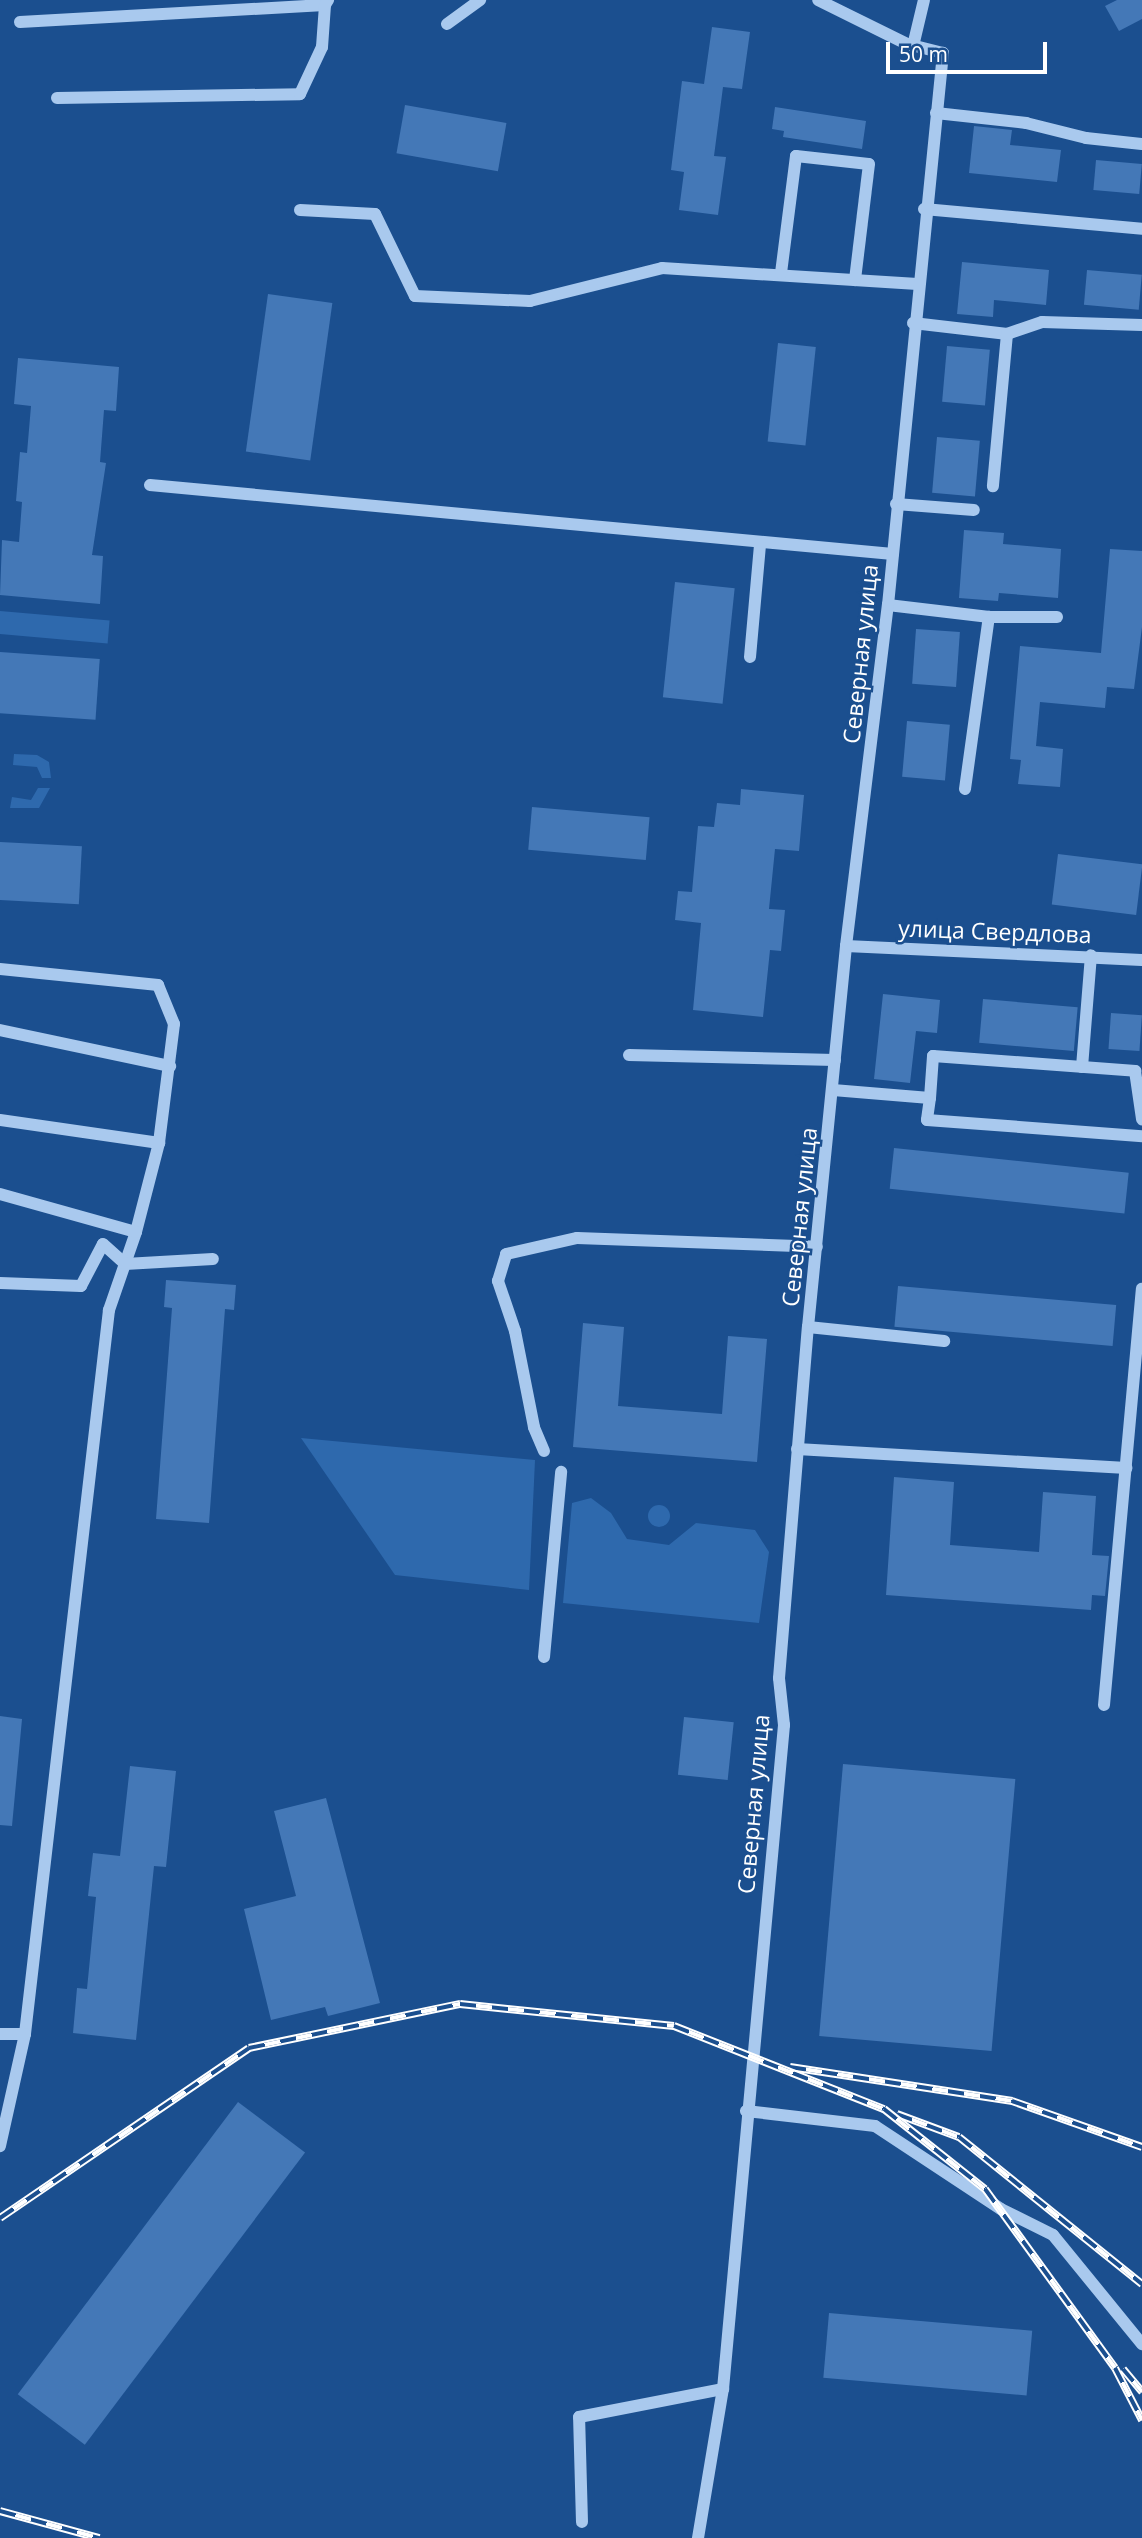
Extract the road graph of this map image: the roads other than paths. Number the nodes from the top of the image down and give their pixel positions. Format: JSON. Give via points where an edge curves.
{"nodes":[{"id":1,"x":480,"y":0,"type":"edge"},
{"id":2,"x":818,"y":0,"type":"edge"},
{"id":3,"x":924,"y":0,"type":"edge"},
{"id":4,"x":326,"y":2,"type":"edge"},
{"id":5,"x":20,"y":22,"type":"dead end"},
{"id":6,"x":447,"y":24,"type":"dead end"},
{"id":7,"x":913,"y":46,"type":"junction"},
{"id":8,"x":57,"y":98,"type":"dead end"},
{"id":9,"x":936,"y":113,"type":"junction"},
{"id":10,"x":1142,"y":144,"type":"edge"},
{"id":11,"x":924,"y":209,"type":"junction"},
{"id":12,"x":300,"y":210,"type":"dead end"},
{"id":13,"x":1142,"y":229,"type":"edge"},
{"id":14,"x":781,"y":273,"type":"junction"},
{"id":15,"x":855,"y":280,"type":"junction"},
{"id":16,"x":918,"y":284,"type":"junction"},
{"id":17,"x":913,"y":323,"type":"junction"},
{"id":18,"x":1142,"y":325,"type":"edge"},
{"id":19,"x":1007,"y":334,"type":"junction"},
{"id":20,"x":150,"y":485,"type":"dead end"},
{"id":21,"x":993,"y":486,"type":"dead end"},
{"id":22,"x":896,"y":504,"type":"junction"},
{"id":23,"x":974,"y":510,"type":"dead end"},
{"id":24,"x":760,"y":544,"type":"junction"},
{"id":25,"x":893,"y":554,"type":"junction"},
{"id":26,"x":888,"y":605,"type":"junction"},
{"id":27,"x":989,"y":617,"type":"junction"},
{"id":28,"x":1057,"y":617,"type":"dead end"},
{"id":29,"x":750,"y":657,"type":"dead end"},
{"id":30,"x":965,"y":789,"type":"dead end"},
{"id":31,"x":846,"y":946,"type":"junction"},
{"id":32,"x":1091,"y":955,"type":"junction"},
{"id":33,"x":1142,"y":960,"type":"edge"},
{"id":34,"x":0,"y":969,"type":"edge"},
{"id":35,"x":0,"y":1030,"type":"edge"},
{"id":36,"x":629,"y":1055,"type":"dead end"},
{"id":37,"x":835,"y":1060,"type":"junction"},
{"id":38,"x":170,"y":1066,"type":"junction"},
{"id":39,"x":1082,"y":1066,"type":"junction"},
{"id":40,"x":833,"y":1090,"type":"junction"},
{"id":41,"x":930,"y":1098,"type":"junction"},
{"id":42,"x":1142,"y":1119,"type":"edge"},
{"id":43,"x":0,"y":1120,"type":"edge"},
{"id":44,"x":1142,"y":1136,"type":"edge"},
{"id":45,"x":159,"y":1143,"type":"junction"},
{"id":46,"x":0,"y":1194,"type":"edge"},
{"id":47,"x":136,"y":1232,"type":"junction"},
{"id":48,"x":817,"y":1247,"type":"junction"},
{"id":49,"x":213,"y":1259,"type":"dead end"},
{"id":50,"x":125,"y":1264,"type":"junction"},
{"id":51,"x":0,"y":1283,"type":"edge"},
{"id":52,"x":1142,"y":1289,"type":"edge"},
{"id":53,"x":808,"y":1327,"type":"junction"},
{"id":54,"x":944,"y":1341,"type":"dead end"},
{"id":55,"x":797,"y":1449,"type":"junction"},
{"id":56,"x":544,"y":1451,"type":"dead end"},
{"id":57,"x":1126,"y":1468,"type":"junction"},
{"id":58,"x":561,"y":1472,"type":"dead end"},
{"id":59,"x":544,"y":1657,"type":"dead end"},
{"id":60,"x":1104,"y":1705,"type":"dead end"},
{"id":61,"x":0,"y":2034,"type":"edge"},
{"id":62,"x":25,"y":2034,"type":"junction"},
{"id":63,"x":746,"y":2111,"type":"junction"},
{"id":64,"x":0,"y":2146,"type":"edge"},
{"id":65,"x":1142,"y":2344,"type":"edge"},
{"id":66,"x":723,"y":2389,"type":"junction"},
{"id":67,"x":582,"y":2522,"type":"dead end"},
{"id":68,"x":698,"y":2538,"type":"edge"}],
"edges":[{"from":1,"to":6,"type":"street"},
{"from":2,"to":7,"type":"street"},
{"from":3,"to":7,"type":"street"},
{"from":4,"to":5,"type":"street"},
{"from":4,"to":8,"type":"street","via":[[322,47],[300,94]]},
{"from":7,"to":9,"type":"street","name":"Северная улица","via":[[943,52]]},
{"from":9,"to":10,"type":"street","via":[[1026,123],[1086,138]]},
{"from":9,"to":11,"type":"street","name":"Северная улица"},
{"from":11,"to":13,"type":"street"},
{"from":11,"to":16,"type":"street","name":"Северная улица"},
{"from":12,"to":14,"type":"street","via":[[375,214],[415,296],[530,301],[662,268]]},
{"from":14,"to":15,"type":"street"},
{"from":14,"to":15,"type":"street","via":[[796,156],[869,164]]},
{"from":15,"to":16,"type":"street"},
{"from":16,"to":17,"type":"street","name":"Северная улица"},
{"from":17,"to":19,"type":"street"},
{"from":17,"to":22,"type":"street","name":"Северная улица"},
{"from":18,"to":19,"type":"street","via":[[1042,322]]},
{"from":19,"to":21,"type":"street"},
{"from":20,"to":24,"type":"street"},
{"from":22,"to":23,"type":"street"},
{"from":22,"to":25,"type":"street","name":"Северная улица"},
{"from":24,"to":25,"type":"street"},
{"from":24,"to":29,"type":"street"},
{"from":25,"to":26,"type":"street","name":"Северная улица"},
{"from":26,"to":27,"type":"street"},
{"from":26,"to":31,"type":"street","name":"Северная улица"},
{"from":27,"to":28,"type":"street"},
{"from":27,"to":30,"type":"street"},
{"from":31,"to":32,"type":"street","name":"улица Свердлова"},
{"from":31,"to":37,"type":"street","name":"Северная улица"},
{"from":32,"to":33,"type":"street","name":"улица Свердлова"},
{"from":32,"to":39,"type":"street"},
{"from":34,"to":38,"type":"street","via":[[158,985],[174,1024]]},
{"from":35,"to":38,"type":"street"},
{"from":36,"to":37,"type":"street"},
{"from":37,"to":40,"type":"street","name":"Северная улица"},
{"from":38,"to":45,"type":"street"},
{"from":39,"to":41,"type":"street","via":[[933,1056]]},
{"from":39,"to":42,"type":"street","via":[[1135,1071]]},
{"from":40,"to":41,"type":"street"},
{"from":40,"to":48,"type":"street","name":"Северная улица"},
{"from":41,"to":44,"type":"street","via":[[928,1120]]},
{"from":43,"to":45,"type":"street"},
{"from":45,"to":47,"type":"street"},
{"from":46,"to":47,"type":"street"},
{"from":47,"to":50,"type":"street"},
{"from":48,"to":53,"type":"street","name":"Северная улица"},
{"from":48,"to":56,"type":"street","via":[[577,1238],[506,1254],[498,1281],[516,1331],[534,1427]]},
{"from":49,"to":50,"type":"street"},
{"from":50,"to":51,"type":"street","via":[[103,1244],[81,1286]]},
{"from":50,"to":62,"type":"street","via":[[109,1310]]},
{"from":52,"to":57,"type":"street"},
{"from":53,"to":54,"type":"street"},
{"from":53,"to":55,"type":"street","name":"Северная улица"},
{"from":55,"to":57,"type":"street"},
{"from":55,"to":63,"type":"street","name":"Северная улица","via":[[779,1678],[783,1726]]},
{"from":57,"to":60,"type":"street"},
{"from":58,"to":59,"type":"street"},
{"from":61,"to":62,"type":"street"},
{"from":62,"to":64,"type":"street"},
{"from":63,"to":65,"type":"street","via":[[875,2126],[1001,2209],[1053,2235]]},
{"from":63,"to":66,"type":"street","name":"Северная улица"},
{"from":66,"to":67,"type":"street","via":[[579,2417]]},
{"from":66,"to":68,"type":"street","name":"Северная улица"}]}
